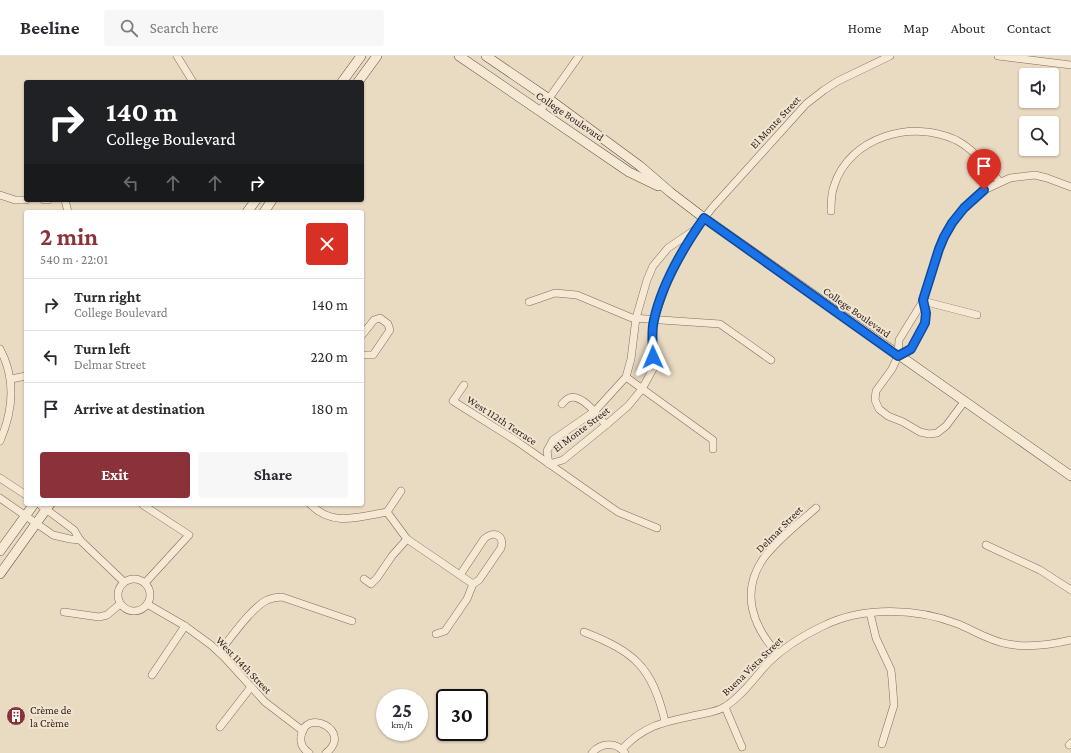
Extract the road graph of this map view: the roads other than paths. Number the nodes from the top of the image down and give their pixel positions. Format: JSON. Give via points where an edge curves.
{"nodes":[{"id":1,"x":177,"y":56,"type":"edge"},
{"id":2,"x":361,"y":56,"type":"edge"},
{"id":3,"x":377,"y":56,"type":"edge"},
{"id":4,"x":459,"y":56,"type":"edge"},
{"id":5,"x":486,"y":56,"type":"edge"},
{"id":6,"x":579,"y":56,"type":"edge"},
{"id":7,"x":890,"y":56,"type":"edge"},
{"id":8,"x":998,"y":56,"type":"edge"},
{"id":9,"x":1071,"y":65,"type":"edge"},
{"id":10,"x":191,"y":80,"type":"edge"},
{"id":11,"x":343,"y":80,"type":"edge"},
{"id":12,"x":359,"y":80,"type":"edge"},
{"id":13,"x":549,"y":99,"type":"junction"},
{"id":14,"x":540,"y":111,"type":"junction"},
{"id":15,"x":1000,"y":182,"type":"junction"},
{"id":16,"x":1071,"y":187,"type":"edge"},
{"id":17,"x":670,"y":192,"type":"junction"},
{"id":18,"x":0,"y":195,"type":"edge"},
{"id":19,"x":24,"y":200,"type":"edge"},
{"id":20,"x":831,"y":211,"type":"dead end"},
{"id":21,"x":704,"y":218,"type":"junction"},
{"id":22,"x":696,"y":229,"type":"junction"},
{"id":23,"x":923,"y":300,"type":"junction"},
{"id":24,"x":529,"y":302,"type":"dead end"},
{"id":25,"x":977,"y":315,"type":"dead end"},
{"id":26,"x":636,"y":318,"type":"junction"},
{"id":27,"x":654,"y":320,"type":"junction"},
{"id":28,"x":364,"y":332,"type":"edge"},
{"id":29,"x":0,"y":349,"type":"edge"},
{"id":30,"x":364,"y":355,"type":"edge"},
{"id":31,"x":898,"y":356,"type":"junction"},
{"id":32,"x":771,"y":360,"type":"dead end"},
{"id":33,"x":24,"y":376,"type":"edge"},
{"id":34,"x":626,"y":377,"type":"junction"},
{"id":35,"x":11,"y":379,"type":"junction"},
{"id":36,"x":464,"y":385,"type":"dead end"},
{"id":37,"x":642,"y":389,"type":"junction"},
{"id":38,"x":964,"y":402,"type":"junction"},
{"id":39,"x":562,"y":404,"type":"dead end"},
{"id":40,"x":595,"y":411,"type":"junction"},
{"id":41,"x":606,"y":425,"type":"junction"},
{"id":42,"x":0,"y":441,"type":"edge"},
{"id":43,"x":712,"y":449,"type":"dead end"},
{"id":44,"x":549,"y":464,"type":"junction"},
{"id":45,"x":1071,"y":476,"type":"edge"},
{"id":46,"x":0,"y":478,"type":"edge"},
{"id":47,"x":401,"y":491,"type":"dead end"},
{"id":48,"x":24,"y":494,"type":"edge"},
{"id":49,"x":0,"y":498,"type":"edge"},
{"id":50,"x":33,"y":506,"type":"edge"},
{"id":51,"x":45,"y":506,"type":"edge"},
{"id":52,"x":145,"y":506,"type":"edge"},
{"id":53,"x":312,"y":506,"type":"edge"},
{"id":54,"x":816,"y":508,"type":"dead end"},
{"id":55,"x":387,"y":512,"type":"junction"},
{"id":56,"x":25,"y":517,"type":"junction"},
{"id":57,"x":36,"y":524,"type":"junction"},
{"id":58,"x":657,"y":528,"type":"dead end"},
{"id":59,"x":407,"y":539,"type":"junction"},
{"id":60,"x":80,"y":540,"type":"junction"},
{"id":61,"x":986,"y":545,"type":"dead end"},
{"id":62,"x":0,"y":551,"type":"edge"},
{"id":63,"x":0,"y":574,"type":"edge"},
{"id":64,"x":460,"y":575,"type":"junction"},
{"id":65,"x":364,"y":579,"type":"dead end"},
{"id":66,"x":124,"y":582,"type":"junction"},
{"id":67,"x":145,"y":583,"type":"junction"},
{"id":68,"x":473,"y":584,"type":"junction"},
{"id":69,"x":1071,"y":590,"type":"edge"},
{"id":70,"x":120,"y":604,"type":"junction"},
{"id":71,"x":147,"y":604,"type":"junction"},
{"id":72,"x":64,"y":612,"type":"dead end"},
{"id":73,"x":870,"y":613,"type":"junction"},
{"id":74,"x":352,"y":621,"type":"dead end"},
{"id":75,"x":185,"y":626,"type":"junction"},
{"id":76,"x":584,"y":632,"type":"dead end"},
{"id":77,"x":436,"y":634,"type":"dead end"},
{"id":78,"x":1071,"y":640,"type":"edge"},
{"id":79,"x":219,"y":652,"type":"junction"},
{"id":80,"x":778,"y":654,"type":"junction"},
{"id":81,"x":152,"y":675,"type":"dead end"},
{"id":82,"x":251,"y":687,"type":"junction"},
{"id":83,"x":725,"y":707,"type":"junction"},
{"id":84,"x":665,"y":721,"type":"junction"},
{"id":85,"x":220,"y":727,"type":"dead end"},
{"id":86,"x":303,"y":731,"type":"junction"},
{"id":87,"x":882,"y":744,"type":"dead end"},
{"id":88,"x":742,"y":747,"type":"dead end"},
{"id":89,"x":624,"y":751,"type":"edge"},
{"id":90,"x":309,"y":753,"type":"edge"},
{"id":91,"x":327,"y":753,"type":"edge"},
{"id":92,"x":592,"y":753,"type":"edge"}],
"edges":[{"from":1,"to":10,"type":"street"},
{"from":2,"to":11,"type":"main road"},
{"from":3,"to":12,"type":"main road"},
{"from":4,"to":14,"type":"main road","name":"College Boulevard"},
{"from":5,"to":13,"type":"main road","name":"College Boulevard"},
{"from":6,"to":13,"type":"street"},
{"from":7,"to":21,"type":"street","name":"El Monte Street","via":[[838,81],[806,104]]},
{"from":8,"to":9,"type":"street"},
{"from":13,"to":14,"type":"street"},
{"from":13,"to":17,"type":"main road","name":"College Boulevard","via":[[640,166]]},
{"from":14,"to":17,"type":"main road","name":"College Boulevard","via":[[629,172]]},
{"from":15,"to":16,"type":"street","via":[[1017,176],[1035,176]]},
{"from":15,"to":20,"type":"street","via":[[979,157],[956,140],[932,132],[901,132],[870,143],[848,162],[834,185]]},
{"from":15,"to":23,"type":"street","via":[[978,195],[952,223],[939,249]]},
{"from":17,"to":21,"type":"main road","name":"College Boulevard"},
{"from":18,"to":19,"type":"street"},
{"from":21,"to":22,"type":"street","name":"El Monte Street"},
{"from":21,"to":31,"type":"main road","name":"College Boulevard"},
{"from":22,"to":26,"type":"street","name":"El Monte Street","via":[[668,248],[653,266]]},
{"from":22,"to":27,"type":"street","name":"El Monte Street","via":[[668,280]]},
{"from":23,"to":25,"type":"street"},
{"from":23,"to":31,"type":"street","via":[[899,340]]},
{"from":23,"to":31,"type":"street","via":[[925,323],[911,349]]},
{"from":24,"to":26,"type":"street","via":[[555,292],[577,294]]},
{"from":26,"to":27,"type":"street"},
{"from":26,"to":34,"type":"street","name":"El Monte Street"},
{"from":27,"to":32,"type":"street","via":[[720,324]]},
{"from":27,"to":37,"type":"street","name":"El Monte Street","via":[[653,369]]},
{"from":28,"to":30,"type":"street","via":[[374,320],[380,318],[388,324],[390,330],[373,356]]},
{"from":29,"to":35,"type":"street"},
{"from":31,"to":38,"type":"main road","name":"College Boulevard"},
{"from":31,"to":38,"type":"street","via":[[876,391],[875,400],[879,409],[888,416],[920,432],[936,433],[946,426]]},
{"from":33,"to":35,"type":"street"},
{"from":34,"to":37,"type":"street"},
{"from":34,"to":40,"type":"street","name":"El Monte Street"},
{"from":35,"to":42,"type":"street","via":[[9,414]]},
{"from":36,"to":44,"type":"street","name":"West 112th Terrace","via":[[453,402]]},
{"from":37,"to":41,"type":"street","name":"El Monte Street","via":[[628,406]]},
{"from":37,"to":43,"type":"street","via":[[713,440]]},
{"from":38,"to":45,"type":"main road","name":"College Boulevard"},
{"from":39,"to":40,"type":"street","via":[[567,398],[575,397]]},
{"from":40,"to":41,"type":"street"},
{"from":40,"to":44,"type":"street","name":"El Monte Street","via":[[553,440],[547,451]]},
{"from":41,"to":44,"type":"street","name":"El Monte Street","via":[[562,460]]},
{"from":44,"to":58,"type":"street","name":"West 112th Terrace","via":[[618,512]]},
{"from":46,"to":48,"type":"street"},
{"from":47,"to":55,"type":"street"},
{"from":49,"to":56,"type":"street"},
{"from":50,"to":56,"type":"main road"},
{"from":51,"to":57,"type":"main road"},
{"from":51,"to":60,"type":"street","via":[[74,530]]},
{"from":52,"to":67,"type":"street","via":[[189,535]]},
{"from":53,"to":55,"type":"street","via":[[324,515],[334,518],[350,519]]},
{"from":54,"to":80,"type":"street","name":"Delmar Street","via":[[764,558],[752,587],[753,613],[757,625]]},
{"from":55,"to":59,"type":"street"},
{"from":56,"to":57,"type":"street"},
{"from":56,"to":62,"type":"main road"},
{"from":57,"to":60,"type":"street","via":[[53,535]]},
{"from":57,"to":63,"type":"main road"},
{"from":59,"to":64,"type":"street"},
{"from":59,"to":65,"type":"street","via":[[370,584]]},
{"from":60,"to":66,"type":"street"},
{"from":61,"to":69,"type":"street","via":[[1040,570]]},
{"from":64,"to":68,"type":"street"},
{"from":64,"to":68,"type":"street","via":[[484,538],[489,534],[497,535],[503,543],[501,548],[479,580]]},
{"from":66,"to":67,"type":"street","via":[[134,579]]},
{"from":66,"to":70,"type":"street","via":[[118,591],[117,598]]},
{"from":67,"to":71,"type":"street","via":[[150,593]]},
{"from":68,"to":77,"type":"street","via":[[467,600],[445,631]]},
{"from":70,"to":71,"type":"street","via":[[126,610],[134,612],[142,610]]},
{"from":70,"to":72,"type":"street","via":[[107,615],[99,617]]},
{"from":71,"to":75,"type":"street","name":"West 114th Street"},
{"from":73,"to":78,"type":"street","name":"Buena Vista Street","via":[[917,613],[946,620],[996,641],[1014,645],[1046,645]]},
{"from":73,"to":80,"type":"street","name":"Buena Vista Street","via":[[824,625],[801,637]]},
{"from":73,"to":87,"type":"street","via":[[876,638],[891,670],[892,679],[894,705]]},
{"from":74,"to":79,"type":"street","via":[[282,597],[266,600],[255,608]]},
{"from":75,"to":79,"type":"street","name":"West 114th Street"},
{"from":75,"to":81,"type":"street"},
{"from":76,"to":84,"type":"street","via":[[620,648],[641,666],[658,693]]},
{"from":79,"to":82,"type":"street","name":"West 114th Street"},
{"from":80,"to":83,"type":"street","name":"Buena Vista Street","via":[[741,694]]},
{"from":82,"to":85,"type":"street"},
{"from":82,"to":86,"type":"street","name":"West 114th Street","via":[[274,710]]},
{"from":83,"to":84,"type":"street","name":"Buena Vista Street"},
{"from":83,"to":88,"type":"street","name":"Buena Vista Street"},
{"from":84,"to":89,"type":"street","name":"Buena Vista Street","via":[[630,741]]},
{"from":86,"to":90,"type":"street","via":[[302,746]]},
{"from":86,"to":91,"type":"street","via":[[306,726],[316,722],[327,725],[334,740]]},
{"from":89,"to":92,"type":"street","name":"Buena Vista Street","via":[[612,744],[599,747]]}]}
